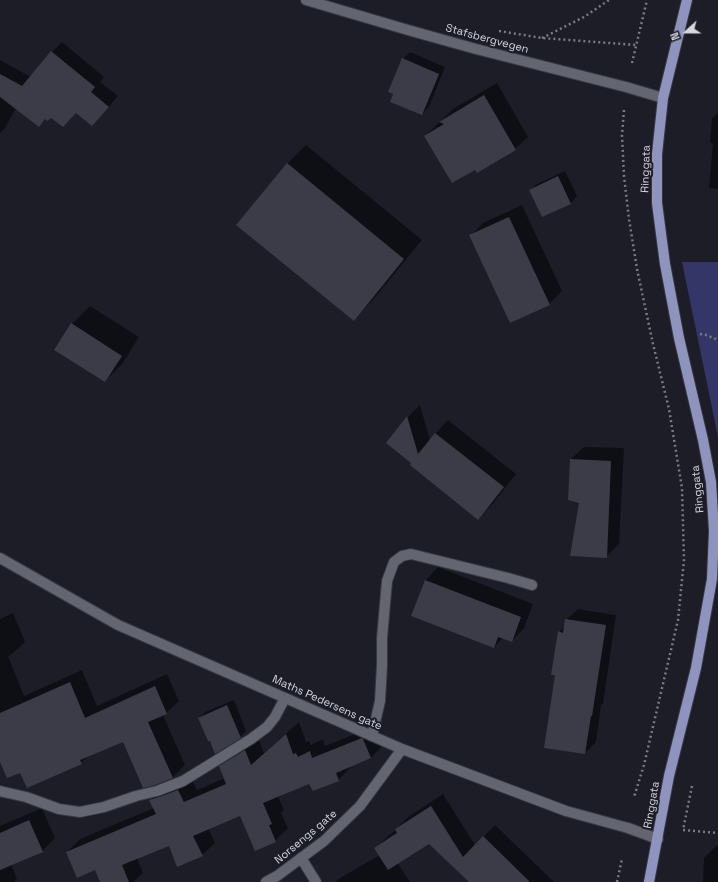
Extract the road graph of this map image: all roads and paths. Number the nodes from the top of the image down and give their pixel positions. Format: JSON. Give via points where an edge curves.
{"nodes":[{"id":1,"x":306,"y":0,"type":"edge"},
{"id":2,"x":609,"y":0,"type":"edge"},
{"id":3,"x":647,"y":0,"type":"edge"},
{"id":4,"x":687,"y":0,"type":"edge"},
{"id":5,"x":542,"y":38,"type":"junction"},
{"id":6,"x":636,"y":45,"type":"junction"},
{"id":7,"x":476,"y":49,"type":"junction"},
{"id":8,"x":632,"y":63,"type":"dead end"},
{"id":9,"x":663,"y":98,"type":"junction"},
{"id":10,"x":624,"y":110,"type":"dead end"},
{"id":11,"x":698,"y":334,"type":"dead end"},
{"id":12,"x":718,"y":340,"type":"edge"},
{"id":13,"x":0,"y":558,"type":"edge"},
{"id":14,"x":532,"y":585,"type":"dead end"},
{"id":15,"x":285,"y":698,"type":"junction"},
{"id":16,"x":372,"y":736,"type":"junction"},
{"id":17,"x":402,"y":749,"type":"junction"},
{"id":18,"x":692,"y":786,"type":"dead end"},
{"id":19,"x":0,"y":791,"type":"edge"},
{"id":20,"x":634,"y":797,"type":"dead end"},
{"id":21,"x":718,"y":833,"type":"edge"},
{"id":22,"x":658,"y":839,"type":"junction"},
{"id":23,"x":301,"y":858,"type":"junction"},
{"id":24,"x":622,"y":859,"type":"dead end"},
{"id":25,"x":266,"y":882,"type":"edge"},
{"id":26,"x":316,"y":882,"type":"edge"},
{"id":27,"x":617,"y":882,"type":"edge"},
{"id":28,"x":649,"y":882,"type":"edge"}],
"edges":[{"from":1,"to":7,"type":"street","name":"Stafsbergvegen"},
{"from":2,"to":5,"type":"path","via":[[584,17]]},
{"from":3,"to":6,"type":"path"},
{"from":4,"to":9,"type":"main road","name":"Ringgata"},
{"from":5,"to":6,"type":"path"},
{"from":5,"to":7,"type":"path","via":[[494,31]]},
{"from":6,"to":8,"type":"path"},
{"from":7,"to":9,"type":"street","name":"Stafsbergvegen"},
{"from":9,"to":22,"type":"main road","name":"Ringgata","via":[[657,154],[657,203],[679,338],[711,482],[714,531],[712,579],[696,668],[669,776]]},
{"from":10,"to":20,"type":"path","via":[[624,176],[637,269],[669,409],[682,488],[684,560],[678,620]]},
{"from":11,"to":12,"type":"path"},
{"from":13,"to":15,"type":"street","name":"Maths Pedersens gate","via":[[118,625]]},
{"from":14,"to":16,"type":"street","via":[[411,554],[402,556],[394,562],[387,581],[380,701]]},
{"from":15,"to":16,"type":"street","name":"Maths Pedersens gate"},
{"from":15,"to":19,"type":"street","via":[[267,727],[251,739],[183,781],[156,791],[80,812],[59,809]]},
{"from":16,"to":17,"type":"street","name":"Maths Pedersens gate"},
{"from":17,"to":22,"type":"street","name":"Maths Pedersens gate","via":[[566,811]]},
{"from":17,"to":23,"type":"street","name":"Norsengs gate","via":[[360,806],[324,841]]},
{"from":18,"to":21,"type":"path","via":[[683,830]]},
{"from":22,"to":28,"type":"main road","name":"Ringgata"},
{"from":23,"to":25,"type":"street","name":"Norsengs gate"},
{"from":23,"to":26,"type":"street"},
{"from":24,"to":27,"type":"path"}]}
